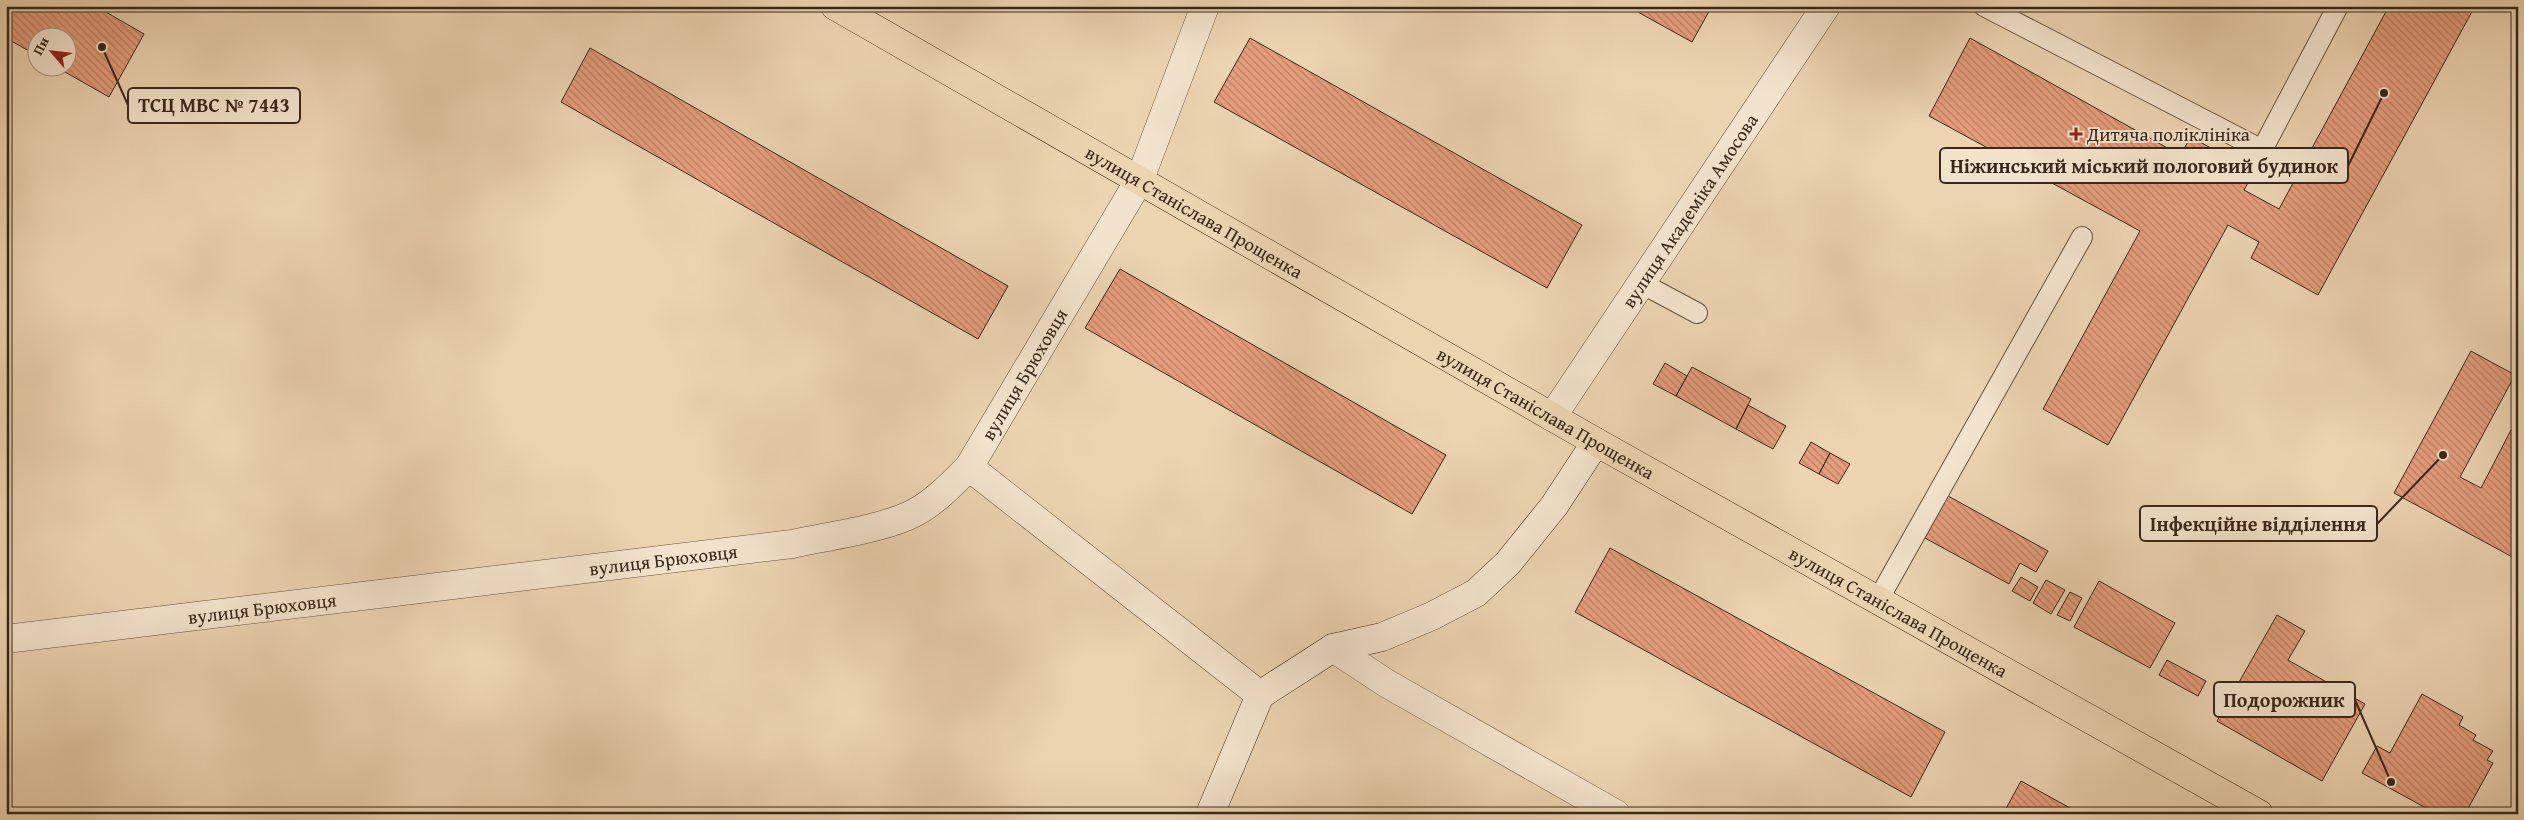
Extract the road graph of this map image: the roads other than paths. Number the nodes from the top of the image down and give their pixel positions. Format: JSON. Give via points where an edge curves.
{"nodes":[{"id":1,"x":836,"y":6,"type":"edge"},
{"id":2,"x":1205,"y":6,"type":"edge"},
{"id":3,"x":1826,"y":6,"type":"edge"},
{"id":4,"x":1984,"y":6,"type":"edge"},
{"id":5,"x":2338,"y":6,"type":"edge"},
{"id":6,"x":1140,"y":179,"type":"junction"},
{"id":7,"x":2082,"y":237,"type":"dead end"},
{"id":8,"x":1641,"y":283,"type":"junction"},
{"id":9,"x":1697,"y":313,"type":"dead end"},
{"id":10,"x":1552,"y":417,"type":"junction"},
{"id":11,"x":1596,"y":442,"type":"junction"},
{"id":12,"x":969,"y":467,"type":"junction"},
{"id":13,"x":1878,"y":600,"type":"junction"},
{"id":14,"x":6,"y":639,"type":"edge"},
{"id":15,"x":1333,"y":648,"type":"junction"},
{"id":16,"x":1260,"y":696,"type":"junction"},
{"id":17,"x":1210,"y":814,"type":"edge"},
{"id":18,"x":1616,"y":814,"type":"edge"},
{"id":19,"x":2259,"y":814,"type":"edge"}],
"edges":[{"from":1,"to":6,"type":"main road","name":"вулиця Станіслава Прощенка"},
{"from":2,"to":6,"type":"street","name":"вулиця Брюховця"},
{"from":3,"to":8,"type":"street","name":"вулиця Академіка Амосова"},
{"from":4,"to":5,"type":"lane","via":[[2262,150]]},
{"from":6,"to":10,"type":"main road","name":"вулиця Станіслава Прощенка"},
{"from":6,"to":12,"type":"street","name":"вулиця Брюховця"},
{"from":7,"to":13,"type":"lane"},
{"from":8,"to":9,"type":"lane"},
{"from":8,"to":10,"type":"street","name":"вулиця Академіка Амосова"},
{"from":10,"to":11,"type":"main road","name":"вулиця Станіслава Прощенка"},
{"from":11,"to":13,"type":"main road","name":"вулиця Станіслава Прощенка"},
{"from":11,"to":15,"type":"street","via":[[1554,506],[1508,563],[1476,593],[1382,637]]},
{"from":12,"to":14,"type":"street","name":"вулиця Брюховця","via":[[944,492],[916,512],[870,528],[792,544]]},
{"from":12,"to":16,"type":"street"},
{"from":13,"to":19,"type":"main road","name":"вулиця Станіслава Прощенка"},
{"from":15,"to":16,"type":"street"},
{"from":15,"to":18,"type":"street","via":[[1386,683]]},
{"from":16,"to":17,"type":"street"}]}
